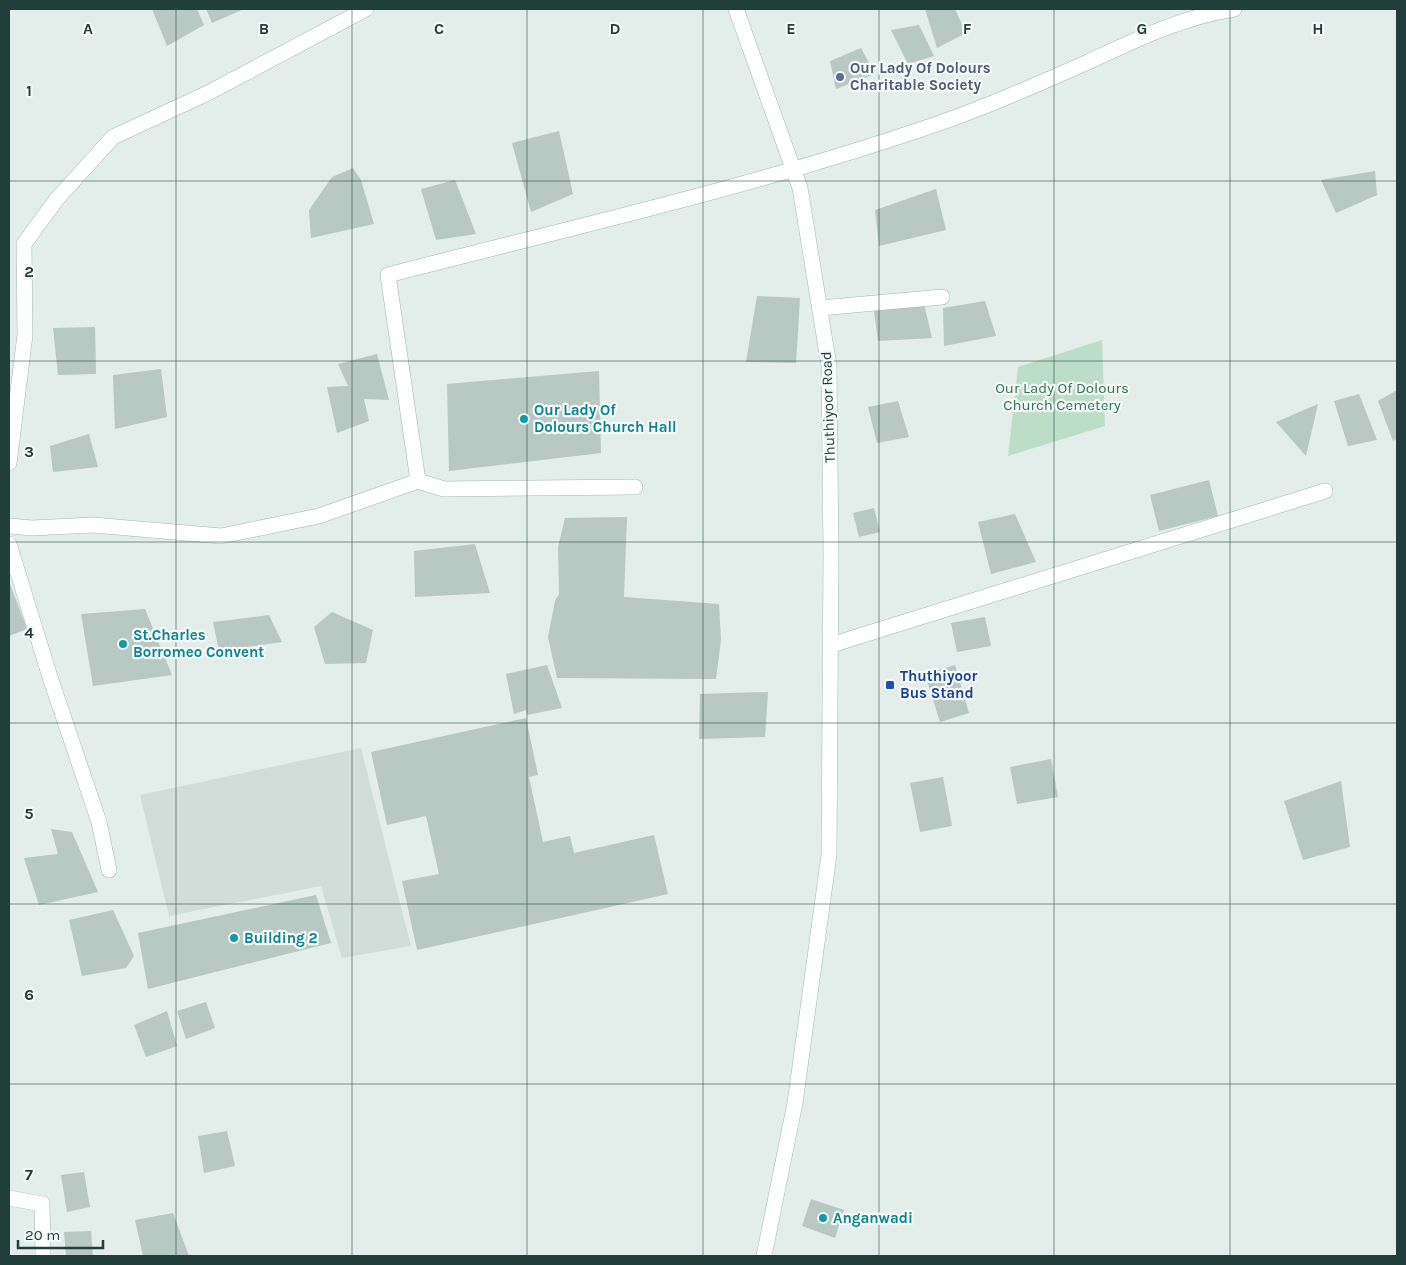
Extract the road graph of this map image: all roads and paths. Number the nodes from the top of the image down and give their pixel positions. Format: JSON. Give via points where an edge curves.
{"nodes":[{"id":1,"x":366,"y":9,"type":"edge"},
{"id":2,"x":736,"y":9,"type":"edge"},
{"id":3,"x":1234,"y":9,"type":"edge"},
{"id":4,"x":794,"y":170,"type":"junction"},
{"id":5,"x":942,"y":297,"type":"dead end"},
{"id":6,"x":820,"y":308,"type":"junction"},
{"id":7,"x":9,"y":463,"type":"edge"},
{"id":8,"x":418,"y":481,"type":"junction"},
{"id":9,"x":635,"y":487,"type":"dead end"},
{"id":10,"x":1325,"y":490,"type":"dead end"},
{"id":11,"x":9,"y":526,"type":"edge"},
{"id":12,"x":9,"y":544,"type":"edge"},
{"id":13,"x":831,"y":645,"type":"junction"},
{"id":14,"x":109,"y":870,"type":"dead end"},
{"id":15,"x":9,"y":1198,"type":"edge"},
{"id":16,"x":43,"y":1256,"type":"edge"},
{"id":17,"x":764,"y":1256,"type":"edge"}],
"edges":[{"from":1,"to":7,"type":"street","via":[[206,94],[113,137],[56,200],[24,244],[25,335]]},
{"from":2,"to":4,"type":"street","name":"Thuthiyoor Road"},
{"from":3,"to":4,"type":"street","via":[[1179,22],[1144,35],[975,111]]},
{"from":4,"to":6,"type":"street","name":"Thuthiyoor Road","via":[[800,188]]},
{"from":4,"to":8,"type":"street","via":[[388,275]]},
{"from":5,"to":6,"type":"street"},
{"from":6,"to":13,"type":"street","name":"Thuthiyoor Road","via":[[828,366]]},
{"from":8,"to":9,"type":"street","via":[[444,489]]},
{"from":8,"to":11,"type":"street","via":[[319,516],[221,536],[93,525]]},
{"from":10,"to":13,"type":"street"},
{"from":12,"to":14,"type":"street","via":[[99,822]]},
{"from":13,"to":17,"type":"street","name":"Thuthiyoor Road","via":[[828,865],[795,1103]]},
{"from":15,"to":16,"type":"street","via":[[42,1204]]}]}
